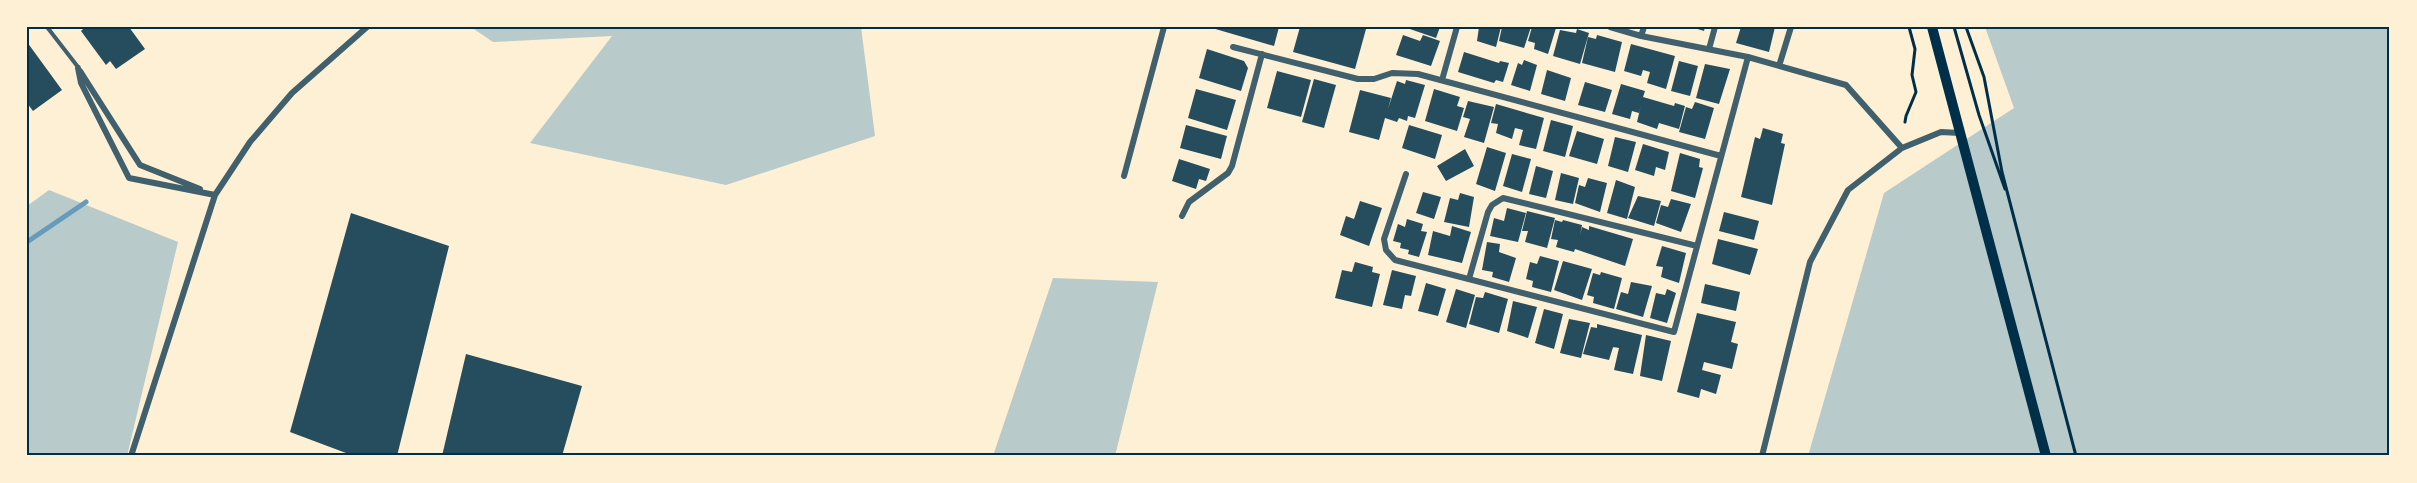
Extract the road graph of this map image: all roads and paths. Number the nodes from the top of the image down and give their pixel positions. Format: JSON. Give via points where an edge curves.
{"nodes":[{"id":1,"x":47,"y":27,"type":"edge"},
{"id":2,"x":367,"y":27,"type":"edge"},
{"id":3,"x":1164,"y":27,"type":"edge"},
{"id":4,"x":1457,"y":27,"type":"edge"},
{"id":5,"x":1610,"y":27,"type":"edge"},
{"id":6,"x":1644,"y":27,"type":"edge"},
{"id":7,"x":1715,"y":27,"type":"edge"},
{"id":8,"x":1791,"y":27,"type":"edge"},
{"id":9,"x":1909,"y":27,"type":"edge"},
{"id":10,"x":1932,"y":27,"type":"edge"},
{"id":11,"x":1954,"y":27,"type":"edge"},
{"id":12,"x":1966,"y":27,"type":"edge"},
{"id":13,"x":1641,"y":36,"type":"junction"},
{"id":14,"x":1233,"y":47,"type":"dead end"},
{"id":15,"x":1709,"y":49,"type":"junction"},
{"id":16,"x":1262,"y":54,"type":"junction"},
{"id":17,"x":1748,"y":57,"type":"junction"},
{"id":18,"x":1779,"y":66,"type":"junction"},
{"id":19,"x":78,"y":68,"type":"junction"},
{"id":20,"x":1442,"y":80,"type":"junction"},
{"id":21,"x":1905,"y":122,"type":"dead end"},
{"id":22,"x":1960,"y":133,"type":"junction"},
{"id":23,"x":1902,"y":148,"type":"junction"},
{"id":24,"x":1721,"y":156,"type":"junction"},
{"id":25,"x":1406,"y":174,"type":"dead end"},
{"id":26,"x":1124,"y":176,"type":"dead end"},
{"id":27,"x":215,"y":195,"type":"junction"},
{"id":28,"x":2011,"y":204,"type":"junction"},
{"id":29,"x":1182,"y":216,"type":"dead end"},
{"id":30,"x":1697,"y":246,"type":"junction"},
{"id":31,"x":1469,"y":279,"type":"junction"},
{"id":32,"x":131,"y":456,"type":"edge"},
{"id":33,"x":1762,"y":456,"type":"edge"},
{"id":34,"x":2046,"y":456,"type":"edge"},
{"id":35,"x":2076,"y":456,"type":"edge"}],
"edges":[{"from":1,"to":19,"type":"lane"},
{"from":2,"to":27,"type":"street","via":[[292,93],[250,142]]},
{"from":3,"to":26,"type":"street"},
{"from":4,"to":20,"type":"street"},
{"from":5,"to":13,"type":"street"},
{"from":6,"to":13,"type":"street"},
{"from":7,"to":15,"type":"street"},
{"from":8,"to":18,"type":"street"},
{"from":9,"to":21,"type":"path","via":[[1915,49],[1912,75],[1916,92]]},
{"from":10,"to":22,"type":"main road"},
{"from":11,"to":28,"type":"path","via":[[1979,115]]},
{"from":12,"to":28,"type":"path","via":[[1984,77]]},
{"from":13,"to":15,"type":"street"},
{"from":14,"to":16,"type":"street"},
{"from":15,"to":17,"type":"street"},
{"from":16,"to":20,"type":"street","via":[[1358,79],[1392,73]]},
{"from":16,"to":29,"type":"street","via":[[1232,166],[1189,202]]},
{"from":17,"to":18,"type":"street"},
{"from":17,"to":24,"type":"street"},
{"from":18,"to":23,"type":"street","via":[[1846,85]]},
{"from":19,"to":27,"type":"street","via":[[140,165]]},
{"from":19,"to":27,"type":"street","via":[[81,83],[129,178]]},
{"from":20,"to":24,"type":"street"},
{"from":22,"to":23,"type":"street","via":[[1941,132]]},
{"from":22,"to":34,"type":"main road"},
{"from":23,"to":33,"type":"street","via":[[1848,190],[1810,262]]},
{"from":24,"to":30,"type":"street"},
{"from":25,"to":31,"type":"street","via":[[1386,229],[1386,250],[1395,260]]},
{"from":27,"to":32,"type":"street"},
{"from":28,"to":35,"type":"path"},
{"from":30,"to":31,"type":"street","via":[[1503,198],[1488,212]]},
{"from":30,"to":31,"type":"street","via":[[1674,332]]}]}
